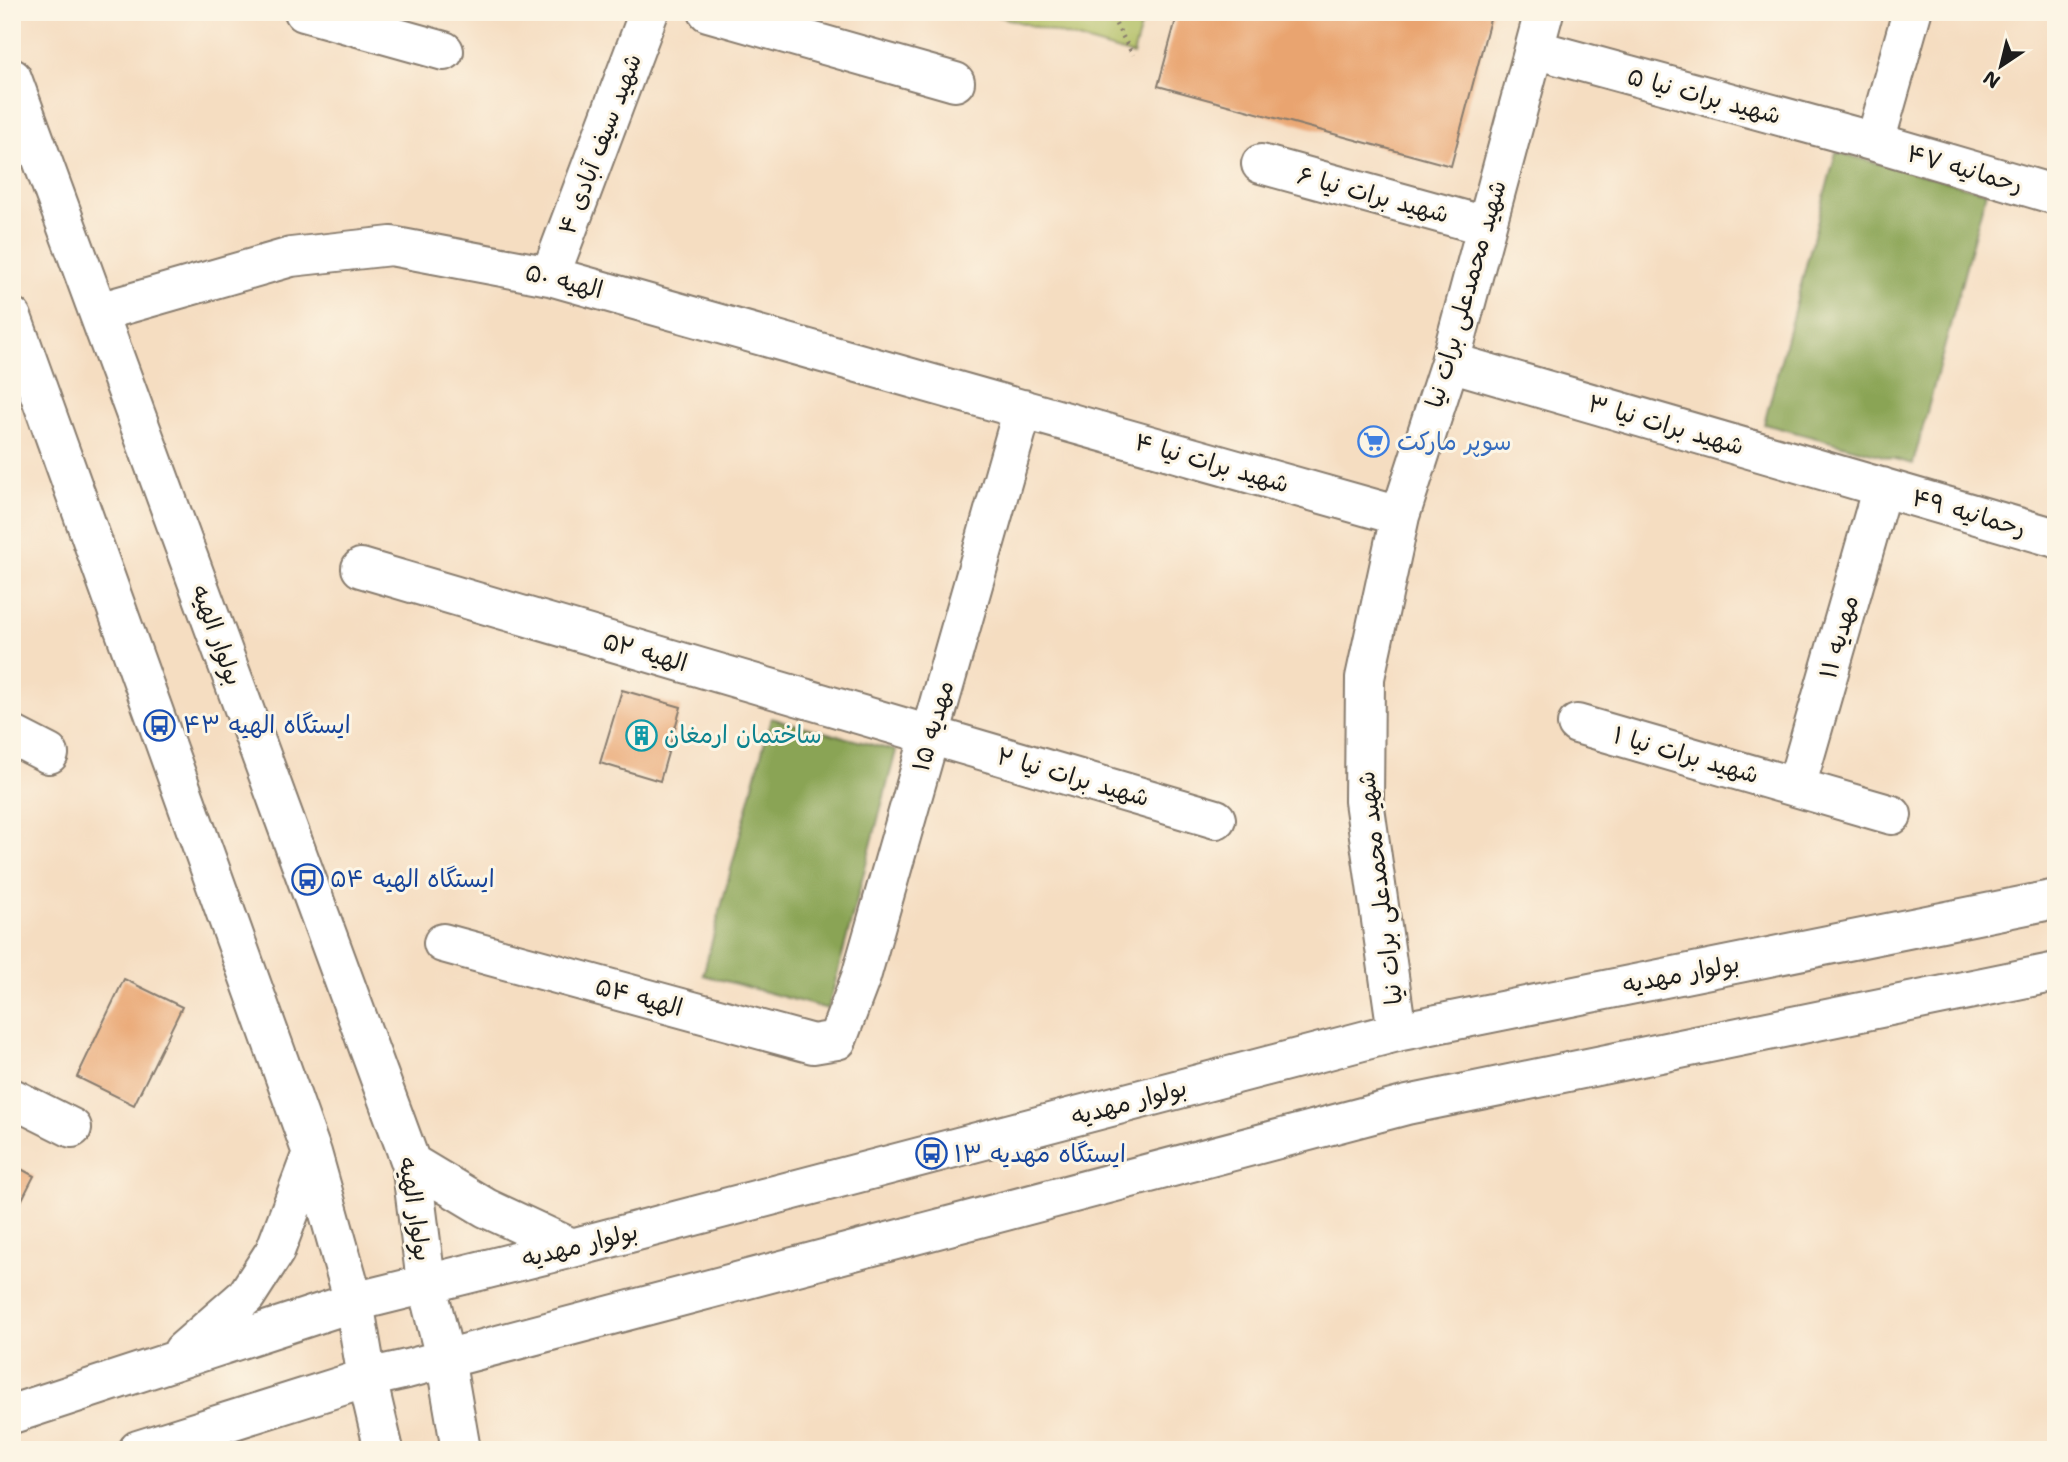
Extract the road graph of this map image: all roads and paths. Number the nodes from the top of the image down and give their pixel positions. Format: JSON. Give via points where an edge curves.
{"nodes":[{"id":1,"x":303,"y":12,"type":"edge"},
{"id":2,"x":649,"y":12,"type":"edge"},
{"id":3,"x":708,"y":12,"type":"edge"},
{"id":4,"x":1109,"y":12,"type":"edge"},
{"id":5,"x":1544,"y":12,"type":"edge"},
{"id":6,"x":1912,"y":12,"type":"edge"},
{"id":7,"x":1534,"y":49,"type":"junction"},
{"id":8,"x":444,"y":51,"type":"dead end"},
{"id":9,"x":1133,"y":55,"type":"dead end"},
{"id":10,"x":12,"y":78,"type":"edge"},
{"id":11,"x":955,"y":82,"type":"dead end"},
{"id":12,"x":1875,"y":142,"type":"junction"},
{"id":13,"x":1261,"y":164,"type":"dead end"},
{"id":14,"x":2056,"y":195,"type":"edge"},
{"id":15,"x":1486,"y":226,"type":"junction"},
{"id":16,"x":550,"y":276,"type":"junction"},
{"id":17,"x":99,"y":312,"type":"junction"},
{"id":18,"x":12,"y":317,"type":"edge"},
{"id":19,"x":1450,"y":362,"type":"junction"},
{"id":20,"x":1023,"y":409,"type":"junction"},
{"id":21,"x":1882,"y":487,"type":"junction"},
{"id":22,"x":1399,"y":516,"type":"junction"},
{"id":23,"x":2056,"y":538,"type":"edge"},
{"id":24,"x":361,"y":568,"type":"dead end"},
{"id":25,"x":1577,"y":724,"type":"dead end"},
{"id":26,"x":12,"y":735,"type":"edge"},
{"id":27,"x":930,"y":735,"type":"junction"},
{"id":28,"x":49,"y":754,"type":"dead end"},
{"id":29,"x":1796,"y":787,"type":"junction"},
{"id":30,"x":1892,"y":815,"type":"dead end"},
{"id":31,"x":1216,"y":819,"type":"dead end"},
{"id":32,"x":2056,"y":899,"type":"edge"},
{"id":33,"x":443,"y":943,"type":"dead end"},
{"id":34,"x":2056,"y":972,"type":"edge"},
{"id":35,"x":1397,"y":1032,"type":"junction"},
{"id":36,"x":837,"y":1040,"type":"joint"},
{"id":37,"x":12,"y":1098,"type":"edge"},
{"id":38,"x":72,"y":1128,"type":"dead end"},
{"id":39,"x":312,"y":1153,"type":"junction"},
{"id":40,"x":411,"y":1163,"type":"junction"},
{"id":41,"x":572,"y":1248,"type":"junction"},
{"id":42,"x":426,"y":1282,"type":"junction"},
{"id":43,"x":354,"y":1302,"type":"junction"},
{"id":44,"x":445,"y":1358,"type":"junction"},
{"id":45,"x":170,"y":1363,"type":"junction"},
{"id":46,"x":367,"y":1378,"type":"junction"},
{"id":47,"x":12,"y":1414,"type":"edge"},
{"id":48,"x":138,"y":1450,"type":"edge"},
{"id":49,"x":384,"y":1450,"type":"edge"},
{"id":50,"x":461,"y":1450,"type":"edge"}],
"edges":[{"from":1,"to":8,"type":"street"},
{"from":2,"to":16,"type":"street","name":"شهید سیف آبادی ۴"},
{"from":3,"to":11,"type":"street"},
{"from":4,"to":9,"type":"path"},
{"from":5,"to":7,"type":"street","name":"شهید محمدعلی برات نیا"},
{"from":6,"to":12,"type":"street"},
{"from":7,"to":12,"type":"street","name":"شهید برات نیا ۵"},
{"from":7,"to":15,"type":"street","name":"شهید محمدعلی برات نیا"},
{"from":10,"to":17,"type":"street","name":"بولوار الهیه"},
{"from":12,"to":14,"type":"street","name":"رحمانیه ۴۷"},
{"from":13,"to":15,"type":"street","name":"شهید برات نیا ۶"},
{"from":15,"to":19,"type":"street","name":"شهید محمدعلی برات نیا"},
{"from":16,"to":17,"type":"street","name":"الهیه ۵۰","via":[[391,246],[291,257]]},
{"from":16,"to":20,"type":"street","name":"الهیه ۵۰"},
{"from":17,"to":40,"type":"street","name":"بولوار الهیه"},
{"from":18,"to":39,"type":"street"},
{"from":19,"to":21,"type":"street","name":"شهید برات نیا ۳"},
{"from":19,"to":22,"type":"street","name":"شهید محمدعلی برات نیا"},
{"from":20,"to":22,"type":"street","name":"شهید برات نیا ۴"},
{"from":20,"to":27,"type":"street","name":"مهدیه ۱۵"},
{"from":21,"to":23,"type":"street","name":"رحمانیه ۴۹"},
{"from":21,"to":29,"type":"street","name":"مهدیه ۱۱"},
{"from":22,"to":35,"type":"street","name":"شهید محمدعلی برات نیا","via":[[1364,678],[1364,801]]},
{"from":24,"to":27,"type":"street","name":"الهیه ۵۲"},
{"from":25,"to":29,"type":"street","name":"شهید برات نیا ۱"},
{"from":26,"to":28,"type":"street"},
{"from":27,"to":31,"type":"street","name":"شهید برات نیا ۲"},
{"from":27,"to":36,"type":"street","name":"مهدیه ۱۵","via":[[861,977]]},
{"from":29,"to":30,"type":"street","name":"شهید برات نیا ۱"},
{"from":32,"to":35,"type":"street","name":"بولوار مهدیه"},
{"from":33,"to":36,"type":"street","name":"الهیه ۵۴","via":[[813,1044]]},
{"from":34,"to":44,"type":"street","via":[[1407,1105]]},
{"from":35,"to":41,"type":"street","name":"بولوار مهدیه"},
{"from":37,"to":38,"type":"street"},
{"from":39,"to":43,"type":"street"},
{"from":39,"to":45,"type":"street","via":[[275,1251],[246,1296]]},
{"from":40,"to":41,"type":"street","via":[[485,1208]]},
{"from":40,"to":42,"type":"street","name":"بولوار الهیه"},
{"from":41,"to":42,"type":"street","name":"بولوار مهدیه"},
{"from":42,"to":43,"type":"street","name":"بولوار مهدیه"},
{"from":42,"to":44,"type":"street","name":"بولوار الهیه"},
{"from":43,"to":45,"type":"street","name":"بولوار مهدیه"},
{"from":43,"to":46,"type":"street"},
{"from":44,"to":46,"type":"street"},
{"from":44,"to":50,"type":"street","name":"بولوار الهیه"},
{"from":45,"to":47,"type":"street","name":"بولوار مهدیه"},
{"from":46,"to":48,"type":"street"},
{"from":46,"to":49,"type":"street"}]}
